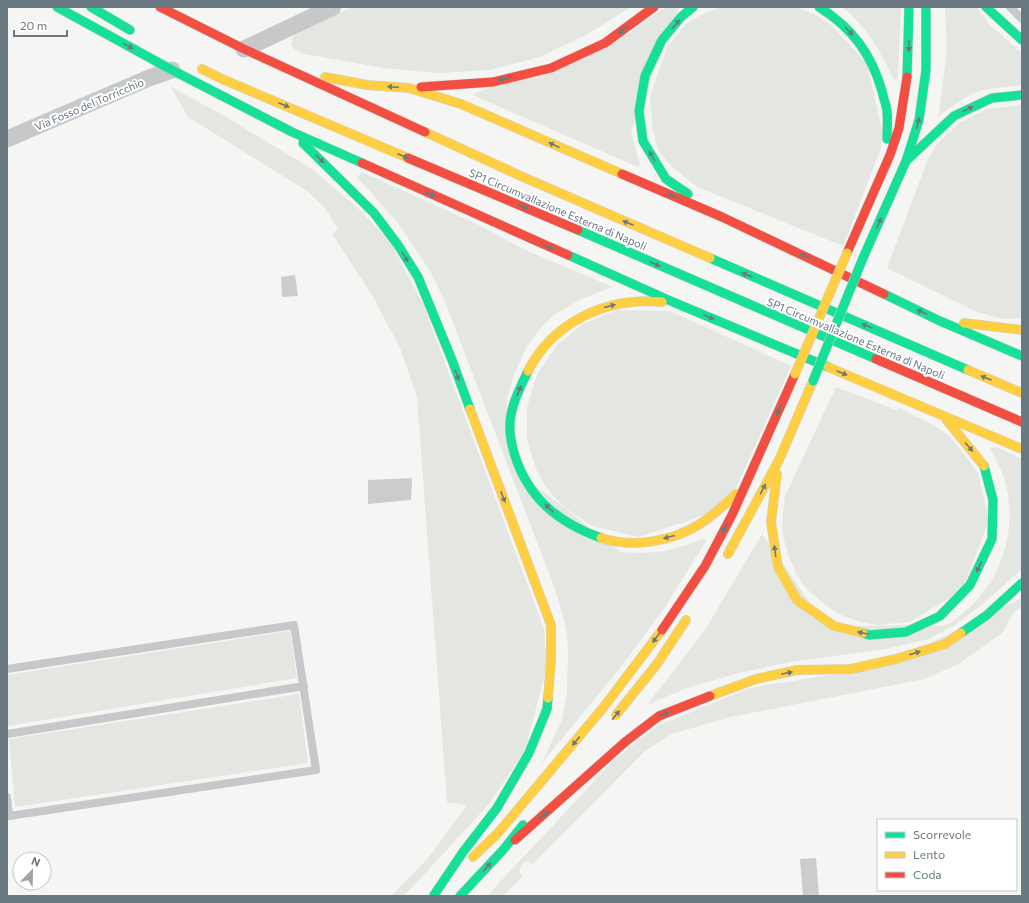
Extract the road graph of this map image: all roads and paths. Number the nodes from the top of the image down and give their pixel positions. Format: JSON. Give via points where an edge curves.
{"nodes":[{"id":1,"x":57,"y":7,"type":"edge"},
{"id":2,"x":91,"y":7,"type":"edge"},
{"id":3,"x":160,"y":7,"type":"edge"},
{"id":4,"x":333,"y":7,"type":"edge"},
{"id":5,"x":654,"y":7,"type":"edge"},
{"id":6,"x":693,"y":7,"type":"edge"},
{"id":7,"x":819,"y":7,"type":"edge"},
{"id":8,"x":910,"y":7,"type":"edge"},
{"id":9,"x":926,"y":7,"type":"edge"},
{"id":10,"x":986,"y":7,"type":"edge"},
{"id":11,"x":1010,"y":7,"type":"edge"},
{"id":12,"x":1022,"y":19,"type":"edge"},
{"id":13,"x":135,"y":32,"type":"dead end"},
{"id":14,"x":1022,"y":40,"type":"edge"},
{"id":15,"x":244,"y":49,"type":"junction"},
{"id":16,"x":197,"y":66,"type":"dead end"},
{"id":17,"x":172,"y":70,"type":"junction"},
{"id":18,"x":292,"y":71,"type":"junction"},
{"id":19,"x":409,"y":88,"type":"junction"},
{"id":20,"x":247,"y":90,"type":"junction"},
{"id":21,"x":1022,"y":95,"type":"edge"},
{"id":22,"x":292,"y":132,"type":"junction"},
{"id":23,"x":7,"y":139,"type":"edge"},
{"id":24,"x":906,"y":161,"type":"junction"},
{"id":25,"x":876,"y":186,"type":"junction"},
{"id":26,"x":722,"y":217,"type":"junction"},
{"id":27,"x":673,"y":302,"type":"junction"},
{"id":28,"x":940,"y":320,"type":"junction"},
{"id":29,"x":1022,"y":330,"type":"edge"},
{"id":30,"x":1022,"y":356,"type":"edge"},
{"id":31,"x":1022,"y":393,"type":"edge"},
{"id":32,"x":944,"y":417,"type":"junction"},
{"id":33,"x":1022,"y":422,"type":"edge"},
{"id":34,"x":1022,"y":449,"type":"edge"},
{"id":35,"x":779,"y":460,"type":"junction"},
{"id":36,"x":746,"y":484,"type":"junction"},
{"id":37,"x":725,"y":560,"type":"dead end"},
{"id":38,"x":1022,"y":583,"type":"edge"},
{"id":39,"x":692,"y":612,"type":"dead end"},
{"id":40,"x":7,"y":669,"type":"edge"},
{"id":41,"x":304,"y":686,"type":"junction"},
{"id":42,"x":609,"y":723,"type":"dead end"},
{"id":43,"x":7,"y":734,"type":"edge"},
{"id":44,"x":7,"y":796,"type":"edge"},
{"id":45,"x":543,"y":802,"type":"dead end"},
{"id":46,"x":503,"y":850,"type":"junction"},
{"id":47,"x":433,"y":895,"type":"edge"},
{"id":48,"x":460,"y":896,"type":"edge"}],
"edges":[{"from":1,"to":17,"type":"highway","one_way":true},
{"from":2,"to":13,"type":"highway"},
{"from":3,"to":15,"type":"highway","name":"SP1 Circumvallazione Esterna di Napoli"},
{"from":4,"to":15,"type":"street"},
{"from":5,"to":19,"type":"highway","one_way":true,"via":[[605,43],[551,68],[493,82]]},
{"from":26,"to":6,"type":"highway","one_way":true,"via":[[666,179],[643,141],[639,111],[645,76],[662,40]]},
{"from":7,"to":25,"type":"highway","one_way":true,"via":[[851,32],[866,50],[879,78],[887,113],[887,140]]},
{"from":8,"to":25,"type":"highway","one_way":true,"via":[[908,71],[899,128]]},
{"from":24,"to":9,"type":"highway","one_way":true,"via":[[919,120],[926,70]]},
{"from":10,"to":14,"type":"highway"},
{"from":11,"to":12,"type":"lane"},
{"from":15,"to":18,"type":"highway","name":"SP1 Circumvallazione Esterna di Napoli"},
{"from":16,"to":20,"type":"highway","name":"SP1 Circumvallazione Esterna di Napoli"},
{"from":17,"to":22,"type":"highway"},
{"from":17,"to":23,"type":"street","name":"Via Fosso del Torricchio"},
{"from":19,"to":18,"type":"highway","one_way":true,"via":[[366,85]]},
{"from":31,"to":18,"type":"highway","name":"SP1 Circumvallazione Esterna di Napoli","one_way":true,"via":[[523,177]]},
{"from":26,"to":19,"type":"highway","one_way":true,"via":[[461,104]]},
{"from":20,"to":22,"type":"highway"},
{"from":20,"to":33,"type":"highway","name":"SP1 Circumvallazione Esterna di Napoli","one_way":true},
{"from":24,"to":21,"type":"highway","one_way":true,"via":[[954,116],[992,98]]},
{"from":22,"to":27,"type":"highway","one_way":true},
{"from":22,"to":47,"type":"highway","one_way":true,"via":[[374,212],[418,277],[452,360],[551,625],[547,709],[529,753],[497,808]]},
{"from":35,"to":24,"type":"highway","one_way":true,"bridge":true},
{"from":25,"to":36,"type":"highway","one_way":true,"bridge":true},
{"from":28,"to":26,"type":"highway","one_way":true},
{"from":27,"to":32,"type":"highway","one_way":true},
{"from":36,"to":27,"type":"highway","one_way":true,"via":[[715,513],[682,533],[663,539],[619,542],[596,537],[574,527],[538,498],[525,480],[510,436],[511,412],[530,367],[544,346],[562,329],[585,315],[608,306],[633,301]]},
{"from":28,"to":29,"type":"highway"},
{"from":28,"to":30,"type":"highway"},
{"from":32,"to":34,"type":"highway"},
{"from":32,"to":35,"type":"highway","one_way":true,"via":[[984,465],[993,500],[992,539],[970,585],[940,616],[906,632],[869,635],[834,626],[797,600],[778,568],[771,522]]},
{"from":37,"to":35,"type":"highway","one_way":true},
{"from":36,"to":47,"type":"highway","one_way":true,"via":[[705,566],[658,636],[603,708],[498,833]]},
{"from":46,"to":38,"type":"highway","one_way":true,"via":[[625,742],[659,716],[756,679],[797,670],[851,669],[945,644],[987,615]]},
{"from":42,"to":39,"type":"highway","one_way":true,"via":[[657,664]]},
{"from":40,"to":41,"type":"lane","via":[[294,625]]},
{"from":41,"to":43,"type":"lane"},
{"from":41,"to":44,"type":"lane","via":[[316,770],[9,816]]},
{"from":45,"to":46,"type":"highway"},
{"from":48,"to":46,"type":"highway","one_way":true}]}
